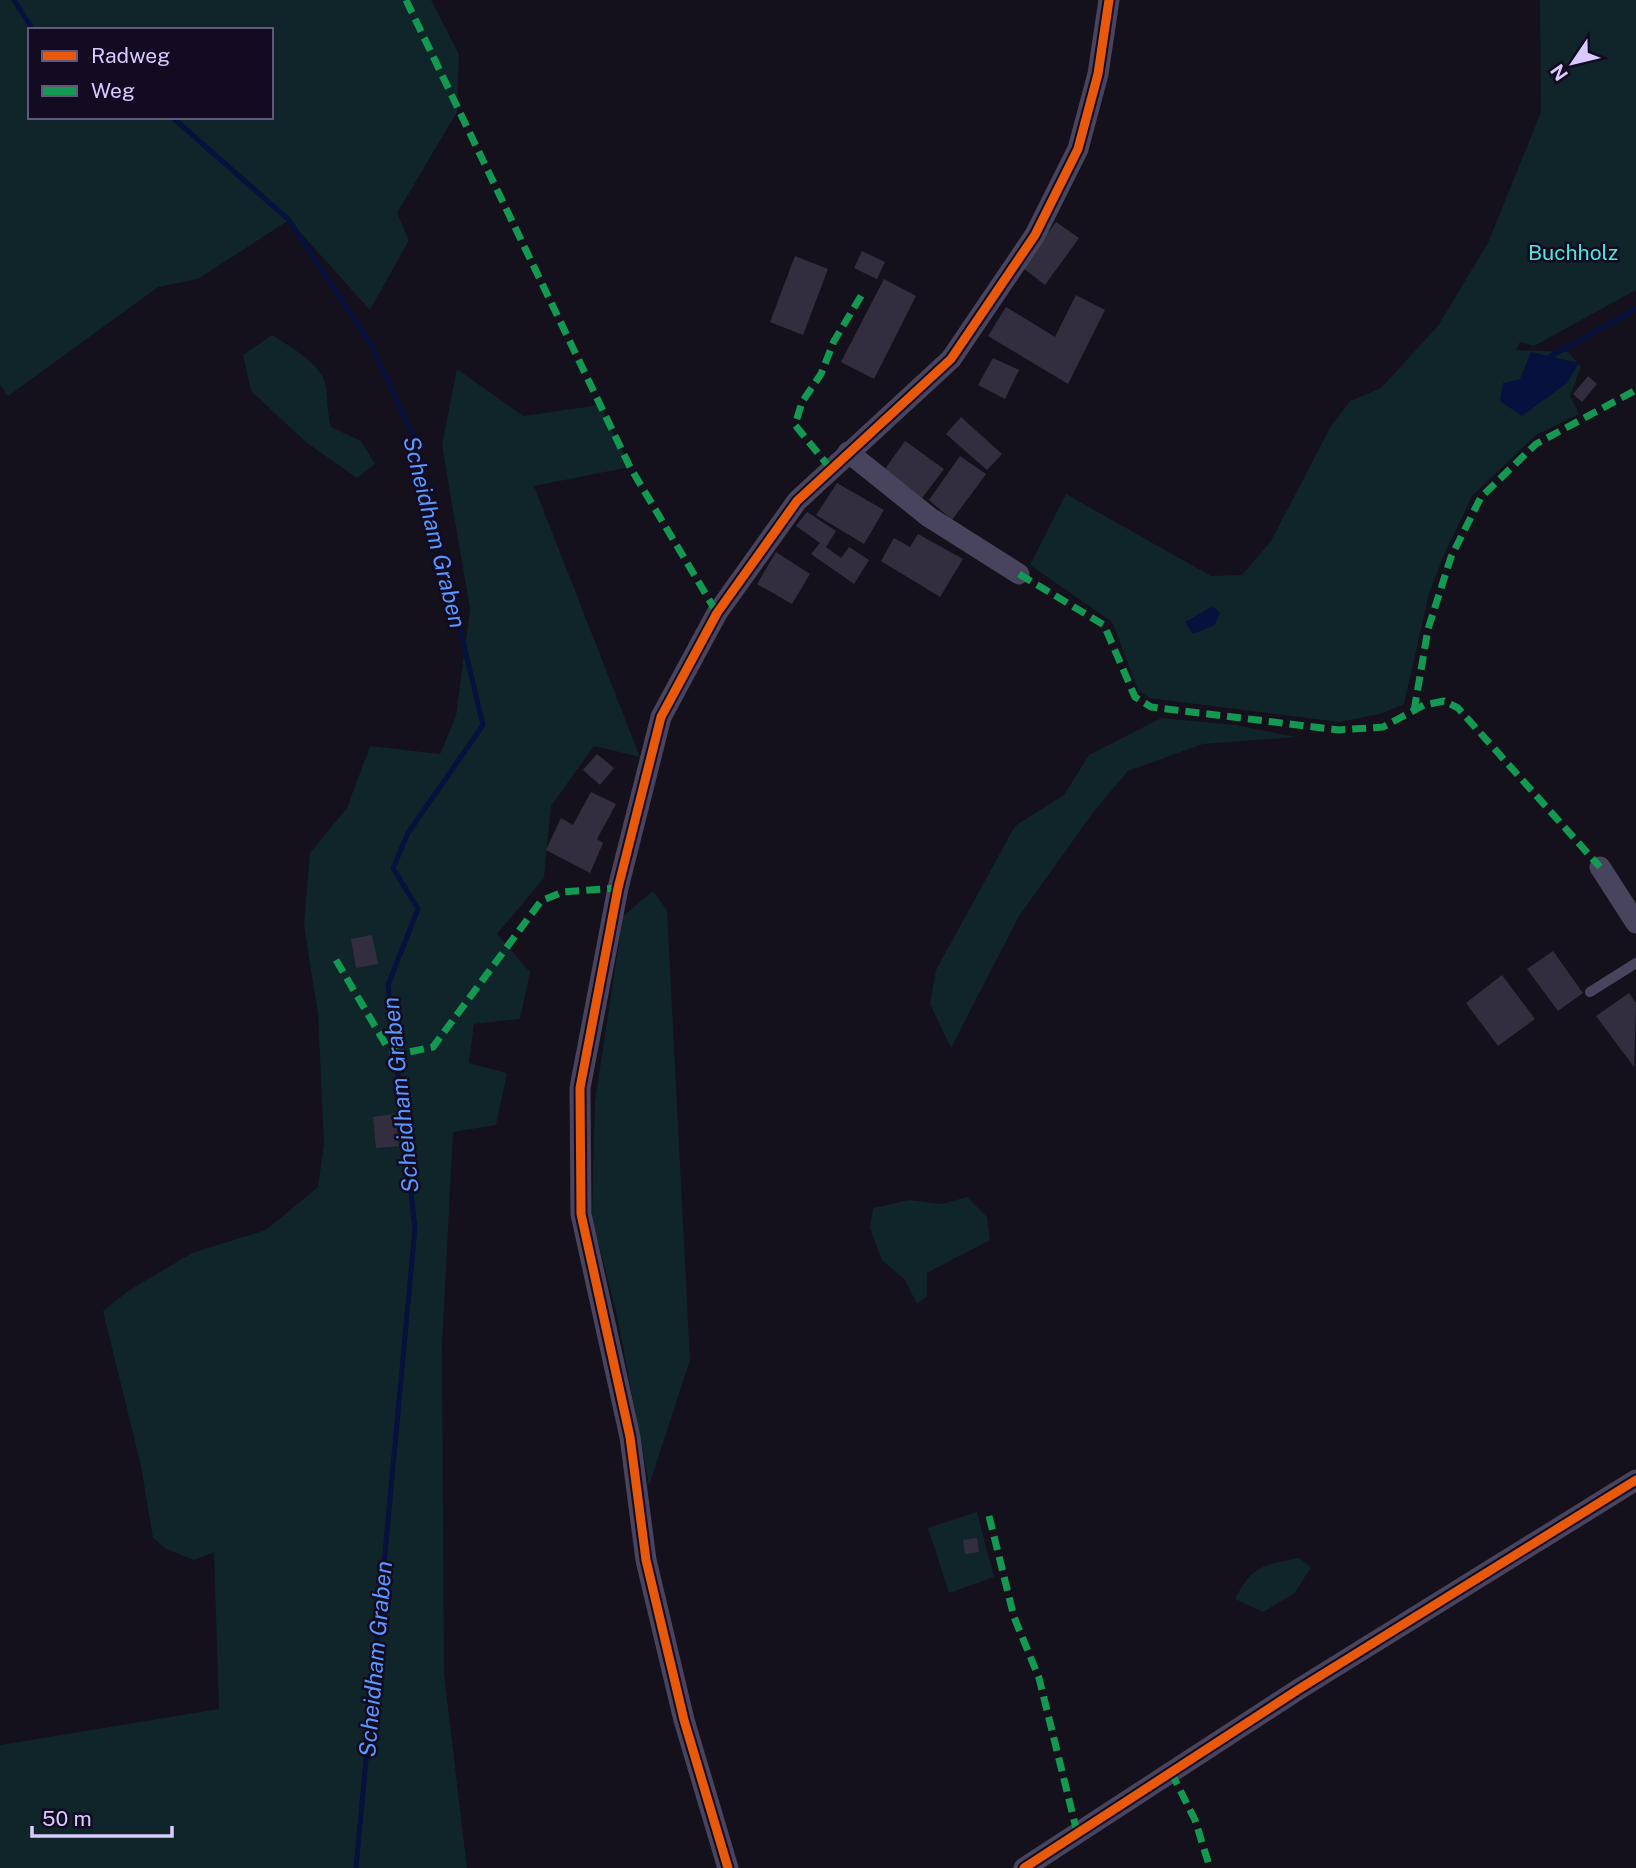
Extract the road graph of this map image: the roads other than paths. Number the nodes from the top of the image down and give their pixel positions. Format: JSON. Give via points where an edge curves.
{"nodes":[{"id":1,"x":1109,"y":0,"type":"edge"},
{"id":2,"x":848,"y":452,"type":"junction"},
{"id":3,"x":1019,"y":574,"type":"dead end"},
{"id":4,"x":1600,"y":867,"type":"dead end"},
{"id":5,"x":1636,"y":923,"type":"edge"},
{"id":6,"x":1636,"y":963,"type":"edge"},
{"id":7,"x":1590,"y":992,"type":"dead end"},
{"id":8,"x":1636,"y":1480,"type":"edge"},
{"id":9,"x":728,"y":1868,"type":"edge"},
{"id":10,"x":1024,"y":1868,"type":"edge"}],
"edges":[{"from":1,"to":2,"type":"street","via":[[1098,74],[1078,149],[1035,235],[951,359]]},
{"from":2,"to":3,"type":"street","via":[[929,517]]},
{"from":2,"to":9,"type":"street","via":[[797,501],[718,613],[661,718],[618,888],[580,1088],[581,1214],[630,1437],[646,1560],[684,1720]]},
{"from":4,"to":5,"type":"street"},
{"from":6,"to":7,"type":"lane"},
{"from":8,"to":10,"type":"street","via":[[1331,1669]]}]}
